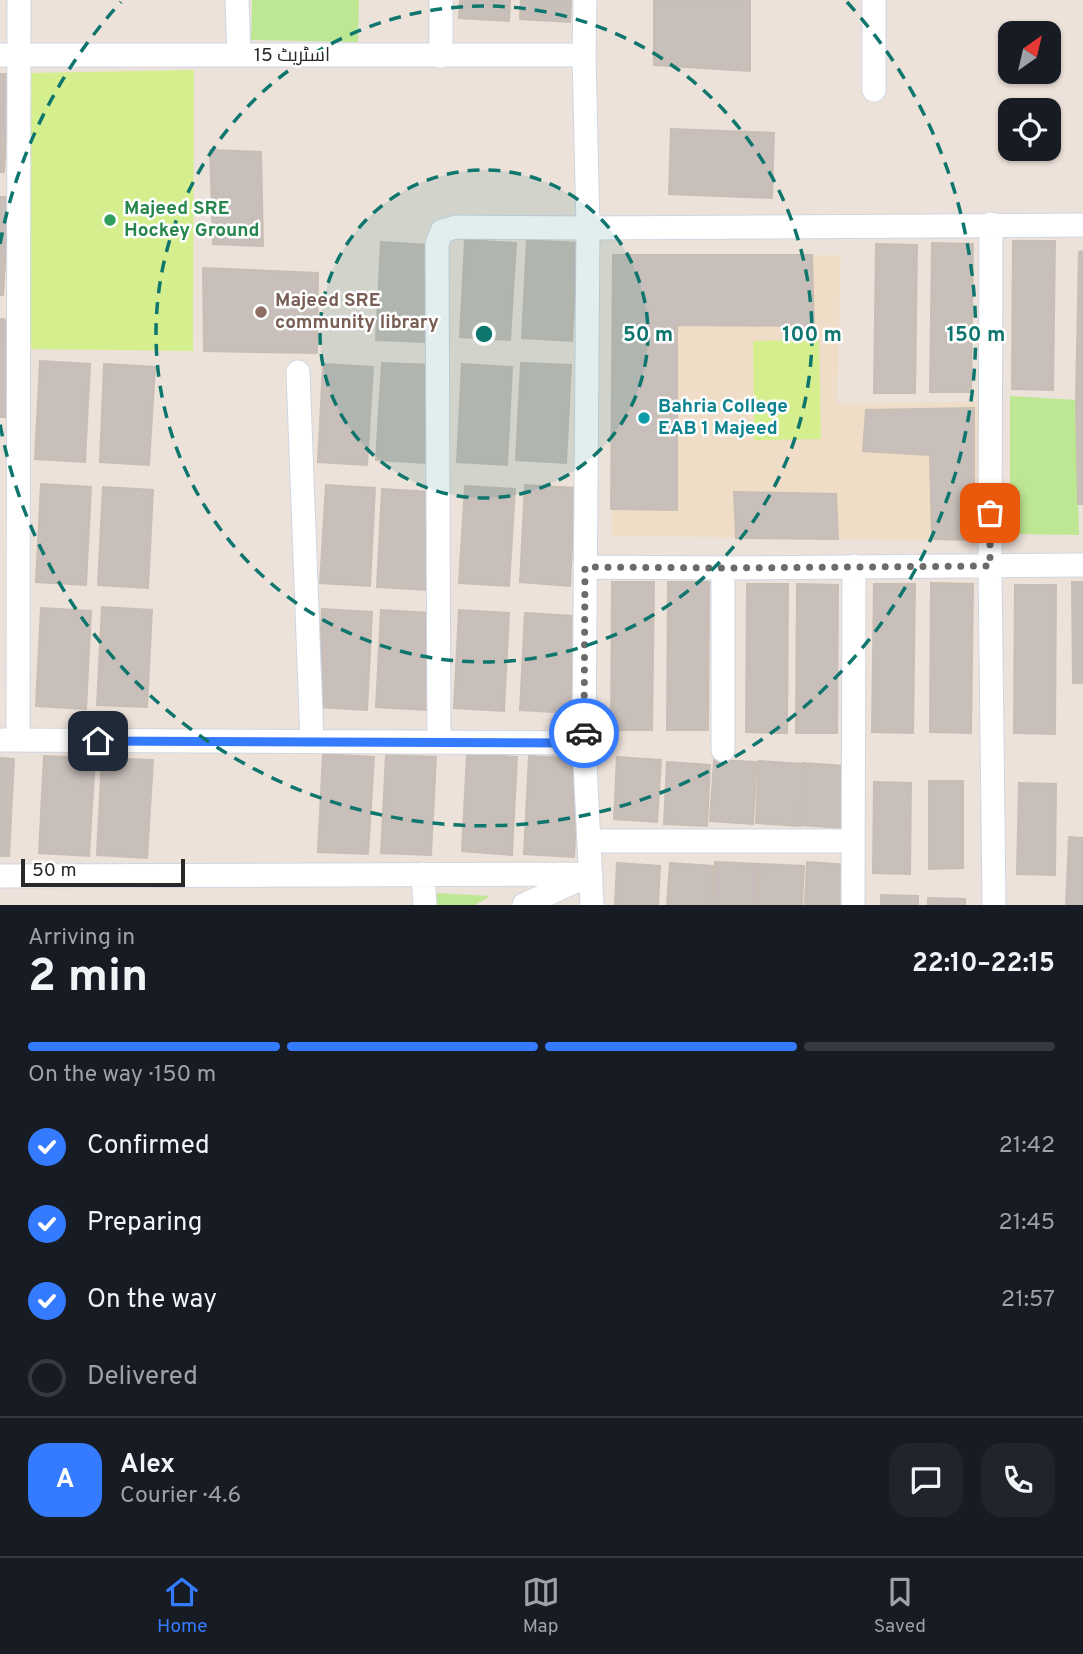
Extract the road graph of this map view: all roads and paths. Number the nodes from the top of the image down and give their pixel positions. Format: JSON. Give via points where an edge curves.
{"nodes":[{"id":1,"x":19,"y":0,"type":"edge"},
{"id":2,"x":237,"y":0,"type":"edge"},
{"id":3,"x":441,"y":0,"type":"edge"},
{"id":4,"x":585,"y":0,"type":"edge"},
{"id":5,"x":874,"y":0,"type":"edge"},
{"id":6,"x":9,"y":55,"type":"edge"},
{"id":7,"x":239,"y":55,"type":"junction"},
{"id":8,"x":584,"y":55,"type":"junction"},
{"id":9,"x":441,"y":56,"type":"junction"},
{"id":10,"x":874,"y":90,"type":"dead end"},
{"id":11,"x":990,"y":224,"type":"junction"},
{"id":12,"x":1083,"y":225,"type":"edge"},
{"id":13,"x":588,"y":228,"type":"junction"},
{"id":14,"x":298,"y":372,"type":"dead end"},
{"id":15,"x":9,"y":444,"type":"edge"},
{"id":16,"x":1083,"y":565,"type":"edge"},
{"id":17,"x":854,"y":566,"type":"junction"},
{"id":18,"x":990,"y":566,"type":"junction"},
{"id":19,"x":585,"y":567,"type":"junction"},
{"id":20,"x":723,"y":568,"type":"junction"},
{"id":21,"x":9,"y":740,"type":"edge"},
{"id":22,"x":312,"y":742,"type":"junction"},
{"id":23,"x":439,"y":742,"type":"junction"},
{"id":24,"x":584,"y":743,"type":"junction"},
{"id":25,"x":723,"y":750,"type":"dead end"},
{"id":26,"x":589,"y":841,"type":"junction"},
{"id":27,"x":853,"y":841,"type":"junction"},
{"id":28,"x":423,"y":874,"type":"junction"},
{"id":29,"x":590,"y":874,"type":"junction"},
{"id":30,"x":0,"y":876,"type":"edge"},
{"id":31,"x":425,"y":905,"type":"edge"},
{"id":32,"x":524,"y":905,"type":"edge"},
{"id":33,"x":592,"y":905,"type":"edge"},
{"id":34,"x":853,"y":905,"type":"edge"},
{"id":35,"x":994,"y":905,"type":"edge"}],
"edges":[{"from":1,"to":6,"type":"street"},
{"from":2,"to":7,"type":"street"},
{"from":3,"to":9,"type":"street"},
{"from":4,"to":8,"type":"street"},
{"from":5,"to":10,"type":"street"},
{"from":6,"to":7,"type":"street","name":"اسٹریٹ 15"},
{"from":6,"to":15,"type":"street"},
{"from":7,"to":9,"type":"street","name":"اسٹریٹ 15"},
{"from":8,"to":9,"type":"street","name":"اسٹریٹ 15"},
{"from":8,"to":13,"type":"street"},
{"from":11,"to":12,"type":"street"},
{"from":11,"to":13,"type":"street"},
{"from":11,"to":18,"type":"street"},
{"from":13,"to":19,"type":"street"},
{"from":13,"to":23,"type":"street","via":[[456,227],[442,231],[437,244]]},
{"from":14,"to":22,"type":"street"},
{"from":15,"to":21,"type":"street"},
{"from":16,"to":18,"type":"street"},
{"from":17,"to":18,"type":"street"},
{"from":17,"to":20,"type":"street"},
{"from":17,"to":27,"type":"street"},
{"from":18,"to":35,"type":"street"},
{"from":19,"to":20,"type":"street"},
{"from":19,"to":24,"type":"street"},
{"from":20,"to":25,"type":"street"},
{"from":21,"to":22,"type":"street"},
{"from":22,"to":23,"type":"street"},
{"from":23,"to":24,"type":"street"},
{"from":24,"to":26,"type":"street"},
{"from":26,"to":27,"type":"street"},
{"from":26,"to":29,"type":"street"},
{"from":27,"to":34,"type":"street"},
{"from":28,"to":29,"type":"street"},
{"from":28,"to":30,"type":"street"},
{"from":28,"to":31,"type":"street"},
{"from":29,"to":32,"type":"street"},
{"from":29,"to":33,"type":"street"}]}
